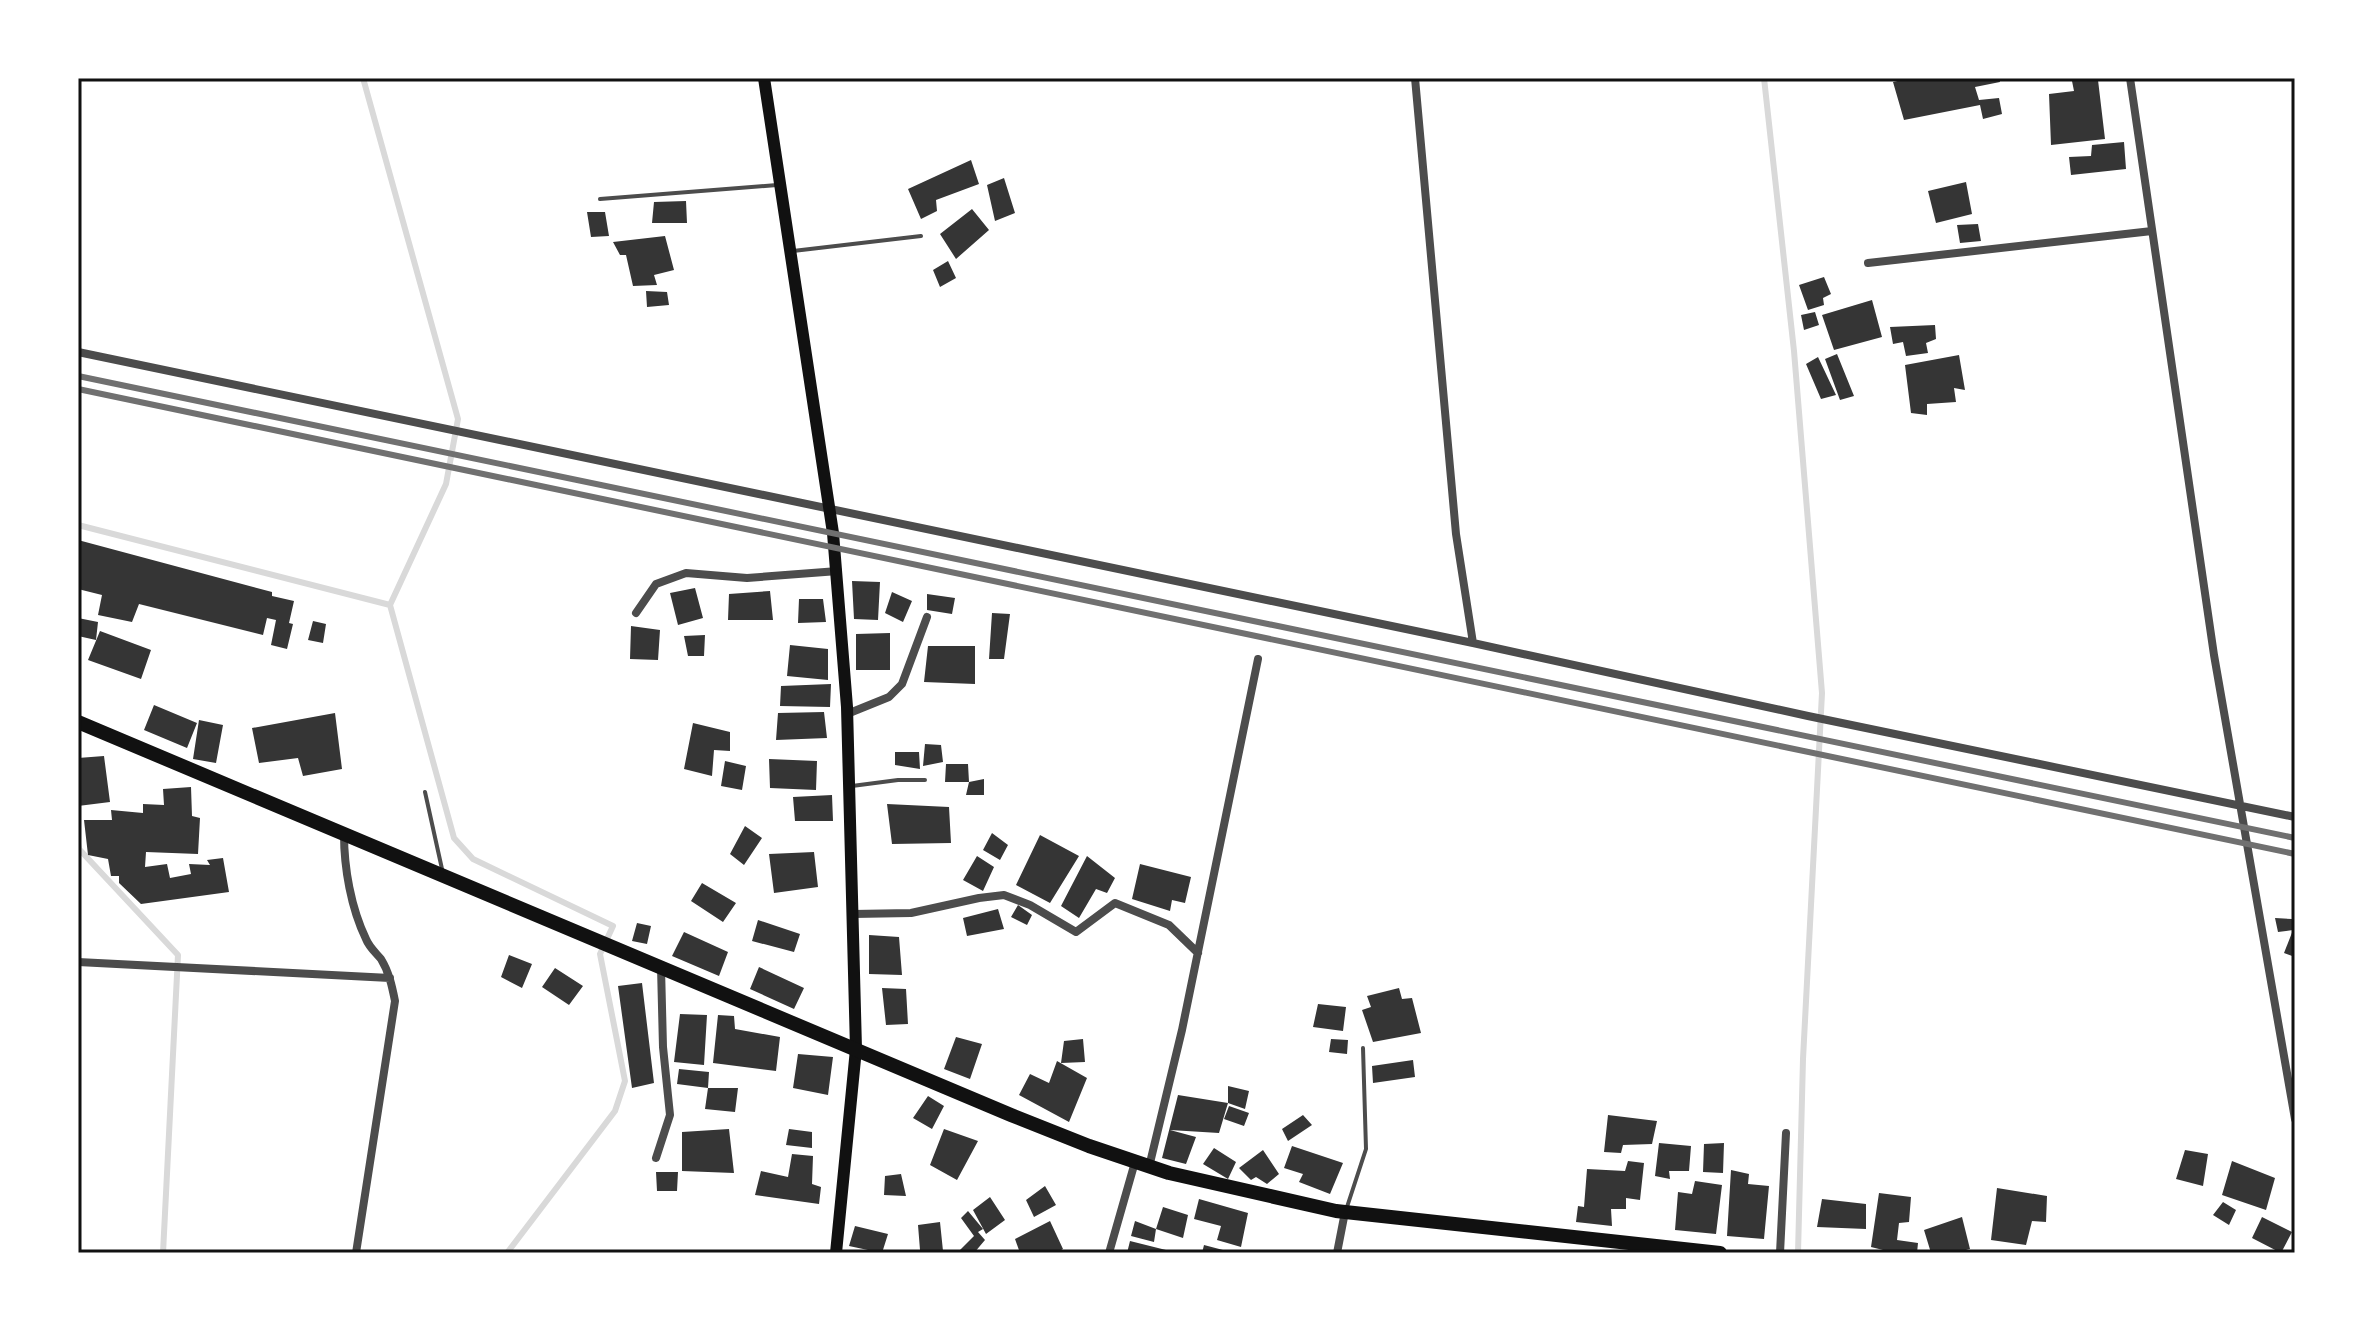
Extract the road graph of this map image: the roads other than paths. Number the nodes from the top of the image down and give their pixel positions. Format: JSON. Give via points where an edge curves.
{"nodes":[{"id":1,"x":764,"y":78,"type":"edge"},
{"id":2,"x":1415,"y":78,"type":"edge"},
{"id":3,"x":2130,"y":78,"type":"edge"},
{"id":4,"x":780,"y":185,"type":"junction"},
{"id":5,"x":600,"y":199,"type":"dead end"},
{"id":6,"x":2152,"y":231,"type":"junction"},
{"id":7,"x":921,"y":236,"type":"dead end"},
{"id":8,"x":790,"y":252,"type":"junction"},
{"id":9,"x":1868,"y":263,"type":"dead end"},
{"id":10,"x":78,"y":352,"type":"edge"},
{"id":11,"x":830,"y":508,"type":"junction"},
{"id":12,"x":838,"y":571,"type":"junction"},
{"id":13,"x":636,"y":613,"type":"dead end"},
{"id":14,"x":927,"y":617,"type":"dead end"},
{"id":15,"x":1473,"y":643,"type":"junction"},
{"id":16,"x":1258,"y":659,"type":"dead end"},
{"id":17,"x":847,"y":714,"type":"junction"},
{"id":18,"x":78,"y":722,"type":"edge"},
{"id":19,"x":925,"y":780,"type":"dead end"},
{"id":20,"x":849,"y":786,"type":"junction"},
{"id":21,"x":425,"y":792,"type":"dead end"},
{"id":22,"x":2239,"y":806,"type":"junction"},
{"id":23,"x":2295,"y":817,"type":"edge"},
{"id":24,"x":344,"y":834,"type":"junction"},
{"id":25,"x":444,"y":876,"type":"junction"},
{"id":26,"x":853,"y":914,"type":"junction"},
{"id":27,"x":1198,"y":953,"type":"junction"},
{"id":28,"x":78,"y":962,"type":"edge"},
{"id":29,"x":661,"y":967,"type":"junction"},
{"id":30,"x":390,"y":978,"type":"junction"},
{"id":31,"x":1363,"y":1048,"type":"dead end"},
{"id":32,"x":856,"y":1049,"type":"junction"},
{"id":33,"x":2295,"y":1119,"type":"edge"},
{"id":34,"x":1786,"y":1133,"type":"dead end"},
{"id":35,"x":656,"y":1158,"type":"dead end"},
{"id":36,"x":1142,"y":1164,"type":"junction"},
{"id":37,"x":1345,"y":1212,"type":"junction"},
{"id":38,"x":1649,"y":1249,"type":"edge"},
{"id":39,"x":356,"y":1253,"type":"edge"},
{"id":40,"x":836,"y":1253,"type":"edge"},
{"id":41,"x":1109,"y":1253,"type":"edge"},
{"id":42,"x":1337,"y":1253,"type":"edge"},
{"id":43,"x":1720,"y":1253,"type":"edge"},
{"id":44,"x":1780,"y":1253,"type":"edge"}],
"edges":[{"from":1,"to":4,"type":"main road"},
{"from":2,"to":15,"type":"street","via":[[1456,534]]},
{"from":3,"to":6,"type":"street"},
{"from":4,"to":5,"type":"lane"},
{"from":4,"to":8,"type":"main road"},
{"from":6,"to":9,"type":"street"},
{"from":6,"to":22,"type":"street"},
{"from":7,"to":8,"type":"lane"},
{"from":8,"to":11,"type":"main road"},
{"from":10,"to":11,"type":"street"},
{"from":11,"to":12,"type":"main road"},
{"from":11,"to":15,"type":"street"},
{"from":12,"to":13,"type":"street","via":[[747,578],[686,573],[656,584]]},
{"from":12,"to":17,"type":"main road"},
{"from":14,"to":17,"type":"street","via":[[902,684],[889,697]]},
{"from":15,"to":22,"type":"street"},
{"from":16,"to":27,"type":"street"},
{"from":17,"to":20,"type":"main road"},
{"from":18,"to":24,"type":"main road"},
{"from":19,"to":20,"type":"lane"},
{"from":20,"to":26,"type":"main road"},
{"from":21,"to":25,"type":"lane"},
{"from":22,"to":23,"type":"street"},
{"from":22,"to":33,"type":"street"},
{"from":24,"to":25,"type":"main road"},
{"from":24,"to":30,"type":"street","via":[[353,904],[366,941]]},
{"from":25,"to":29,"type":"main road"},
{"from":26,"to":27,"type":"street","via":[[911,913],[1004,895],[1076,932],[1115,903],[1169,925]]},
{"from":26,"to":32,"type":"main road"},
{"from":27,"to":36,"type":"street","via":[[1182,1030]]},
{"from":28,"to":30,"type":"street"},
{"from":29,"to":32,"type":"main road"},
{"from":29,"to":35,"type":"street","via":[[670,1115]]},
{"from":30,"to":39,"type":"street","via":[[395,1001],[392,1030]]},
{"from":31,"to":37,"type":"lane","via":[[1366,1149]]},
{"from":32,"to":36,"type":"main road"},
{"from":32,"to":40,"type":"main road"},
{"from":34,"to":44,"type":"street"},
{"from":36,"to":37,"type":"main road"},
{"from":36,"to":41,"type":"street"},
{"from":37,"to":38,"type":"main road"},
{"from":37,"to":42,"type":"street"},
{"from":38,"to":43,"type":"main road"}]}
